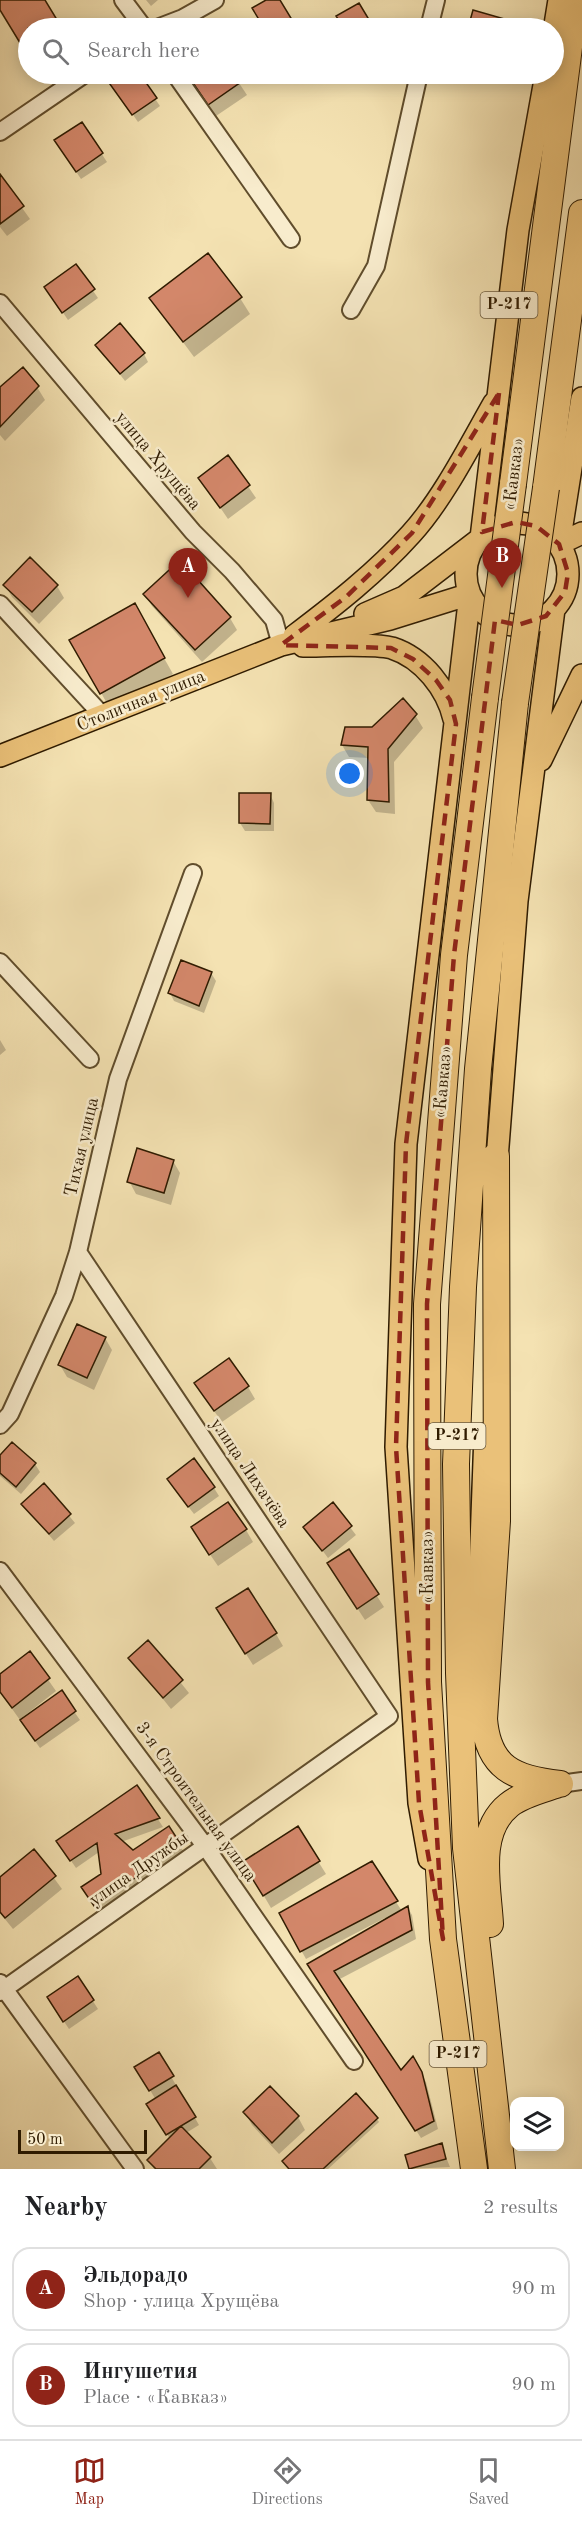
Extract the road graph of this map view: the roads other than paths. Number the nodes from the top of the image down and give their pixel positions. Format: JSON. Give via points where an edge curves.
{"nodes":[{"id":1,"x":123,"y":0,"type":"edge"},
{"id":2,"x":215,"y":0,"type":"edge"},
{"id":3,"x":436,"y":0,"type":"edge"},
{"id":4,"x":559,"y":0,"type":"edge"},
{"id":5,"x":575,"y":0,"type":"edge"},
{"id":6,"x":136,"y":18,"type":"edge"},
{"id":7,"x":183,"y":18,"type":"edge"},
{"id":8,"x":432,"y":18,"type":"edge"},
{"id":9,"x":556,"y":18,"type":"edge"},
{"id":10,"x":70,"y":84,"type":"edge"},
{"id":11,"x":183,"y":84,"type":"edge"},
{"id":12,"x":417,"y":84,"type":"edge"},
{"id":13,"x":544,"y":84,"type":"edge"},
{"id":14,"x":0,"y":132,"type":"edge"},
{"id":15,"x":582,"y":213,"type":"edge"},
{"id":16,"x":291,"y":239,"type":"dead end"},
{"id":17,"x":0,"y":303,"type":"edge"},
{"id":18,"x":351,"y":310,"type":"dead end"},
{"id":19,"x":499,"y":393,"type":"junction"},
{"id":20,"x":581,"y":412,"type":"edge"},
{"id":21,"x":582,"y":533,"type":"edge"},
{"id":22,"x":481,"y":538,"type":"junction"},
{"id":23,"x":559,"y":544,"type":"junction"},
{"id":24,"x":575,"y":579,"type":"edge"},
{"id":25,"x":470,"y":594,"type":"junction"},
{"id":26,"x":0,"y":604,"type":"edge"},
{"id":27,"x":554,"y":609,"type":"junction"},
{"id":28,"x":313,"y":635,"type":"junction"},
{"id":29,"x":281,"y":645,"type":"junction"},
{"id":30,"x":582,"y":675,"type":"edge"},
{"id":31,"x":103,"y":716,"type":"junction"},
{"id":32,"x":456,"y":724,"type":"junction"},
{"id":33,"x":0,"y":756,"type":"edge"},
{"id":34,"x":531,"y":782,"type":"junction"},
{"id":35,"x":194,"y":873,"type":"dead end"},
{"id":36,"x":0,"y":962,"type":"edge"},
{"id":37,"x":90,"y":1059,"type":"dead end"},
{"id":38,"x":496,"y":1156,"type":"junction"},
{"id":39,"x":78,"y":1252,"type":"junction"},
{"id":40,"x":0,"y":1425,"type":"edge"},
{"id":41,"x":0,"y":1571,"type":"edge"},
{"id":42,"x":389,"y":1716,"type":"joint"},
{"id":43,"x":571,"y":1783,"type":"edge"},
{"id":44,"x":464,"y":1802,"type":"junction"},
{"id":45,"x":205,"y":1846,"type":"junction"},
{"id":46,"x":443,"y":1939,"type":"junction"},
{"id":47,"x":1,"y":1988,"type":"edge"},
{"id":48,"x":354,"y":2061,"type":"dead end"},
{"id":49,"x":135,"y":2169,"type":"edge"},
{"id":50,"x":474,"y":2169,"type":"edge"},
{"id":51,"x":503,"y":2169,"type":"edge"}],
"edges":[{"from":1,"to":6,"type":"street"},
{"from":2,"to":7,"type":"street"},
{"from":3,"to":8,"type":"street"},
{"from":4,"to":9,"type":"main road"},
{"from":5,"to":46,"type":"highway","name":"«Кавказ»","number":"Р-217","bridge":true,"via":[[454,955],[427,1304],[428,1682]]},
{"from":10,"to":14,"type":"street"},
{"from":11,"to":16,"type":"street"},
{"from":12,"to":18,"type":"street","via":[[376,266]]},
{"from":13,"to":19,"type":"main road","number":"Р-217","via":[[518,230]]},
{"from":15,"to":44,"type":"highway","name":"«Кавказ»","number":"Р-217","bridge":true,"via":[[515,703],[478,1069],[456,1464]]},
{"from":17,"to":29,"type":"street","name":"улица Хрущёва","via":[[193,532],[274,620]]},
{"from":19,"to":22,"type":"main road","number":"Р-217"},
{"from":19,"to":29,"type":"main road","number":"Р-217","via":[[457,468],[412,533],[346,597]]},
{"from":20,"to":23,"type":"main road"},
{"from":21,"to":23,"type":"main road"},
{"from":22,"to":23,"type":"main road","via":[[497,527],[516,522],[536,526]]},
{"from":22,"to":25,"type":"main road","via":[[467,564]]},
{"from":22,"to":28,"type":"main road","via":[[404,597]]},
{"from":23,"to":24,"type":"main road"},
{"from":24,"to":27,"type":"main road"},
{"from":25,"to":27,"type":"main road","via":[[481,610],[508,624],[537,621]]},
{"from":25,"to":28,"type":"main road","via":[[390,619]]},
{"from":25,"to":32,"type":"main road","number":"Р-217"},
{"from":26,"to":31,"type":"street"},
{"from":27,"to":34,"type":"main road","number":"Р-217"},
{"from":28,"to":29,"type":"main road"},
{"from":29,"to":31,"type":"main road","name":"Столичная улица"},
{"from":29,"to":32,"type":"main road","number":"Р-217","via":[[391,648],[413,659],[436,680],[450,700]]},
{"from":30,"to":34,"type":"main road","number":"Р-217"},
{"from":31,"to":33,"type":"main road","name":"Столичная улица"},
{"from":32,"to":46,"type":"main road","number":"Р-217","via":[[406,1144],[396,1447],[419,1803]]},
{"from":34,"to":38,"type":"main road","number":"Р-217"},
{"from":35,"to":39,"type":"street","name":"Тихая улица","via":[[118,1079]]},
{"from":36,"to":37,"type":"street"},
{"from":38,"to":43,"type":"highway","via":[[496,1521],[486,1741],[494,1755],[520,1777]]},
{"from":38,"to":44,"type":"main road","number":"Р-217","via":[[478,1614]]},
{"from":39,"to":40,"type":"street","name":"Тихая улица","via":[[64,1296],[10,1414]]},
{"from":39,"to":42,"type":"street","name":"улица Лихачёва"},
{"from":41,"to":45,"type":"street","name":"3-я Строительная улица"},
{"from":42,"to":45,"type":"street","name":"улица Дружбы"},
{"from":43,"to":51,"type":"highway","via":[[510,1803],[498,1816],[486,1851],[507,2102]]},
{"from":44,"to":51,"type":"highway","name":"«Кавказ»","number":"Р-217"},
{"from":45,"to":47,"type":"street","name":"улица Дружбы"},
{"from":45,"to":48,"type":"street","name":"3-я Строительная улица"},
{"from":46,"to":50,"type":"highway","name":"«Кавказ»","number":"Р-217"},
{"from":47,"to":49,"type":"street"}]}
